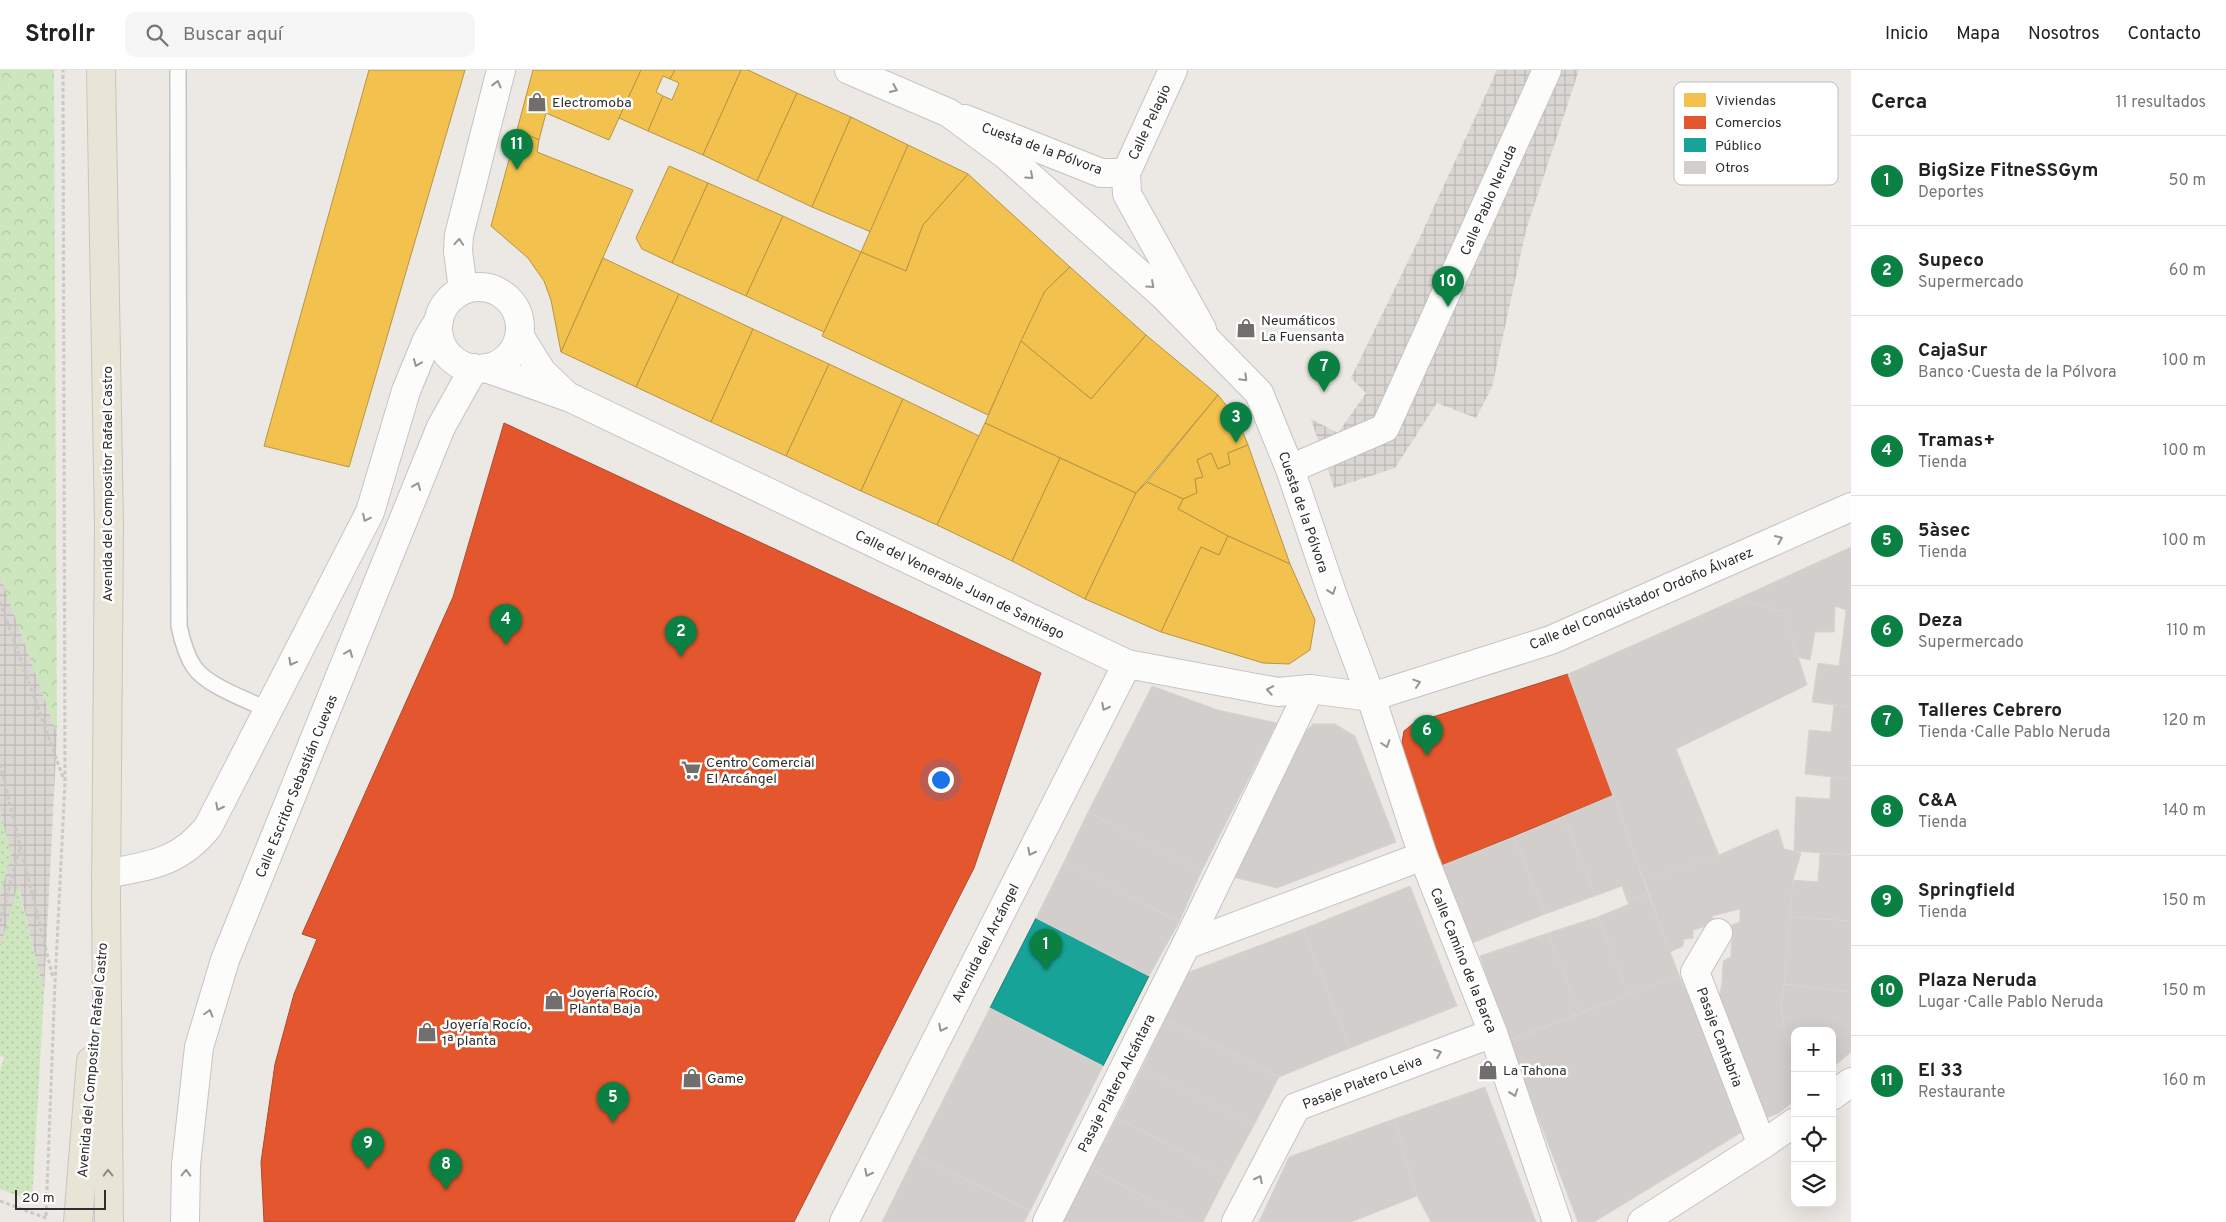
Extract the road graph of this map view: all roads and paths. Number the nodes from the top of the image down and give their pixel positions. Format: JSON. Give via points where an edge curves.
{"nodes":[{"id":1,"x":63,"y":70,"type":"edge"},
{"id":2,"x":101,"y":70,"type":"edge"},
{"id":3,"x":178,"y":70,"type":"edge"},
{"id":4,"x":501,"y":70,"type":"edge"},
{"id":5,"x":849,"y":70,"type":"edge"},
{"id":6,"x":1173,"y":70,"type":"edge"},
{"id":7,"x":1547,"y":70,"type":"edge"},
{"id":8,"x":950,"y":113,"type":"junction"},
{"id":9,"x":1126,"y":173,"type":"junction"},
{"id":10,"x":463,"y":290,"type":"junction"},
{"id":11,"x":439,"y":320,"type":"junction"},
{"id":12,"x":520,"y":337,"type":"junction"},
{"id":13,"x":1210,"y":343,"type":"junction"},
{"id":14,"x":480,"y":368,"type":"junction"},
{"id":15,"x":571,"y":398,"type":"junction"},
{"id":16,"x":1290,"y":469,"type":"junction"},
{"id":17,"x":1851,"y":507,"type":"edge"},
{"id":18,"x":0,"y":602,"type":"edge"},
{"id":19,"x":1127,"y":664,"type":"junction"},
{"id":20,"x":1310,"y":690,"type":"junction"},
{"id":21,"x":1371,"y":697,"type":"junction"},
{"id":22,"x":268,"y":710,"type":"junction"},
{"id":23,"x":0,"y":764,"type":"edge"},
{"id":24,"x":65,"y":782,"type":"junction"},
{"id":25,"x":20,"y":845,"type":"junction"},
{"id":26,"x":1422,"y":856,"type":"junction"},
{"id":27,"x":106,"y":886,"type":"junction"},
{"id":28,"x":0,"y":922,"type":"edge"},
{"id":29,"x":1718,"y":933,"type":"dead end"},
{"id":30,"x":1186,"y":945,"type":"junction"},
{"id":31,"x":55,"y":983,"type":"junction"},
{"id":32,"x":1493,"y":1032,"type":"junction"},
{"id":33,"x":1851,"y":1082,"type":"edge"},
{"id":34,"x":1836,"y":1093,"type":"edge"},
{"id":35,"x":1791,"y":1125,"type":"edge"},
{"id":36,"x":1762,"y":1145,"type":"junction"},
{"id":37,"x":0,"y":1201,"type":"edge"},
{"id":38,"x":46,"y":1220,"type":"edge"},
{"id":39,"x":78,"y":1222,"type":"edge"},
{"id":40,"x":109,"y":1222,"type":"edge"},
{"id":41,"x":184,"y":1222,"type":"edge"},
{"id":42,"x":844,"y":1222,"type":"edge"},
{"id":43,"x":1047,"y":1222,"type":"edge"},
{"id":44,"x":1236,"y":1222,"type":"edge"},
{"id":45,"x":1557,"y":1222,"type":"edge"},
{"id":46,"x":1642,"y":1222,"type":"edge"}],
"edges":[{"from":1,"to":24,"type":"path"},
{"from":2,"to":27,"type":"main road","name":"Avenida del Compositor Rafael Castro","via":[[109,526]]},
{"from":3,"to":22,"type":"lane","via":[[179,626],[193,666],[205,678]]},
{"from":10,"to":4,"type":"street","one_way":true,"via":[[459,235]]},
{"from":5,"to":8,"type":"street","name":"Cuesta de la Pólvora","one_way":true},
{"from":6,"to":9,"type":"street","name":"Calle Pelagio"},
{"from":7,"to":16,"type":"street","name":"Calle Pablo Neruda","via":[[1384,428]]},
{"from":8,"to":9,"type":"street","name":"Cuesta de la Pólvora","via":[[1101,173]]},
{"from":8,"to":13,"type":"street","name":"Cuesta de la Pólvora","one_way":true,"via":[[1007,156],[1163,296]]},
{"from":9,"to":13,"type":"street","name":"Cuesta de la Pólvora","via":[[1126,194]]},
{"from":10,"to":11,"type":"street","via":[[443,307]]},
{"from":10,"to":12,"type":"street","via":[[482,287],[500,292],[517,312]]},
{"from":11,"to":14,"type":"street","via":[[440,340],[450,357],[462,365]]},
{"from":11,"to":22,"type":"street","one_way":true,"via":[[406,391],[370,512]]},
{"from":12,"to":14,"type":"street","via":[[506,359]]},
{"from":12,"to":15,"type":"street","name":"Calle del Venerable Juan de Santiago","via":[[542,372]]},
{"from":13,"to":16,"type":"street","name":"Cuesta de la Pólvora","one_way":true,"via":[[1259,393]]},
{"from":14,"to":15,"type":"street","name":"Calle del Venerable Juan de Santiago"},
{"from":41,"to":14,"type":"street","name":"Calle Escritor Sebastián Cuevas","one_way":true,"via":[[186,1165],[199,1046],[225,960],[441,427]]},
{"from":15,"to":19,"type":"street","name":"Calle del Venerable Juan de Santiago"},
{"from":16,"to":21,"type":"street","name":"Cuesta de la Pólvora","one_way":true},
{"from":21,"to":17,"type":"street","name":"Calle del Conquistador Ordoño Álvarez","one_way":true,"via":[[1551,640]]},
{"from":18,"to":24,"type":"path"},
{"from":20,"to":19,"type":"street","name":"Calle del Venerable Juan de Santiago","one_way":true,"via":[[1278,692]]},
{"from":19,"to":42,"type":"street","name":"Avenida del Arcángel","one_way":true},
{"from":20,"to":21,"type":"street","name":"Calle del Venerable Juan de Santiago"},
{"from":20,"to":30,"type":"street","name":"Pasaje Platero Alcántara"},
{"from":21,"to":26,"type":"street","name":"Calle Camino de la Barca","one_way":true},
{"from":22,"to":27,"type":"street","one_way":true,"via":[[208,827],[198,840],[184,852]]},
{"from":23,"to":25,"type":"path"},
{"from":24,"to":31,"type":"path"},
{"from":25,"to":28,"type":"path"},
{"from":25,"to":31,"type":"path"},
{"from":26,"to":30,"type":"street"},
{"from":26,"to":32,"type":"street","name":"Calle Camino de la Barca"},
{"from":27,"to":39,"type":"main road","name":"Avenida del Compositor Rafael Castro"},
{"from":40,"to":27,"type":"main road","name":"Avenida del Compositor Rafael Castro","one_way":true},
{"from":29,"to":36,"type":"street","name":"Pasaje Cantabria","via":[[1695,972]]},
{"from":30,"to":43,"type":"street","name":"Pasaje Platero Alcántara"},
{"from":31,"to":38,"type":"path"},
{"from":44,"to":32,"type":"street","name":"Pasaje Platero Leiva","one_way":true,"via":[[1296,1107]]},
{"from":32,"to":45,"type":"street","name":"Calle Camino de la Barca","one_way":true},
{"from":33,"to":34,"type":"street"},
{"from":35,"to":36,"type":"street"},
{"from":36,"to":46,"type":"street"},
{"from":37,"to":38,"type":"path"}]}
